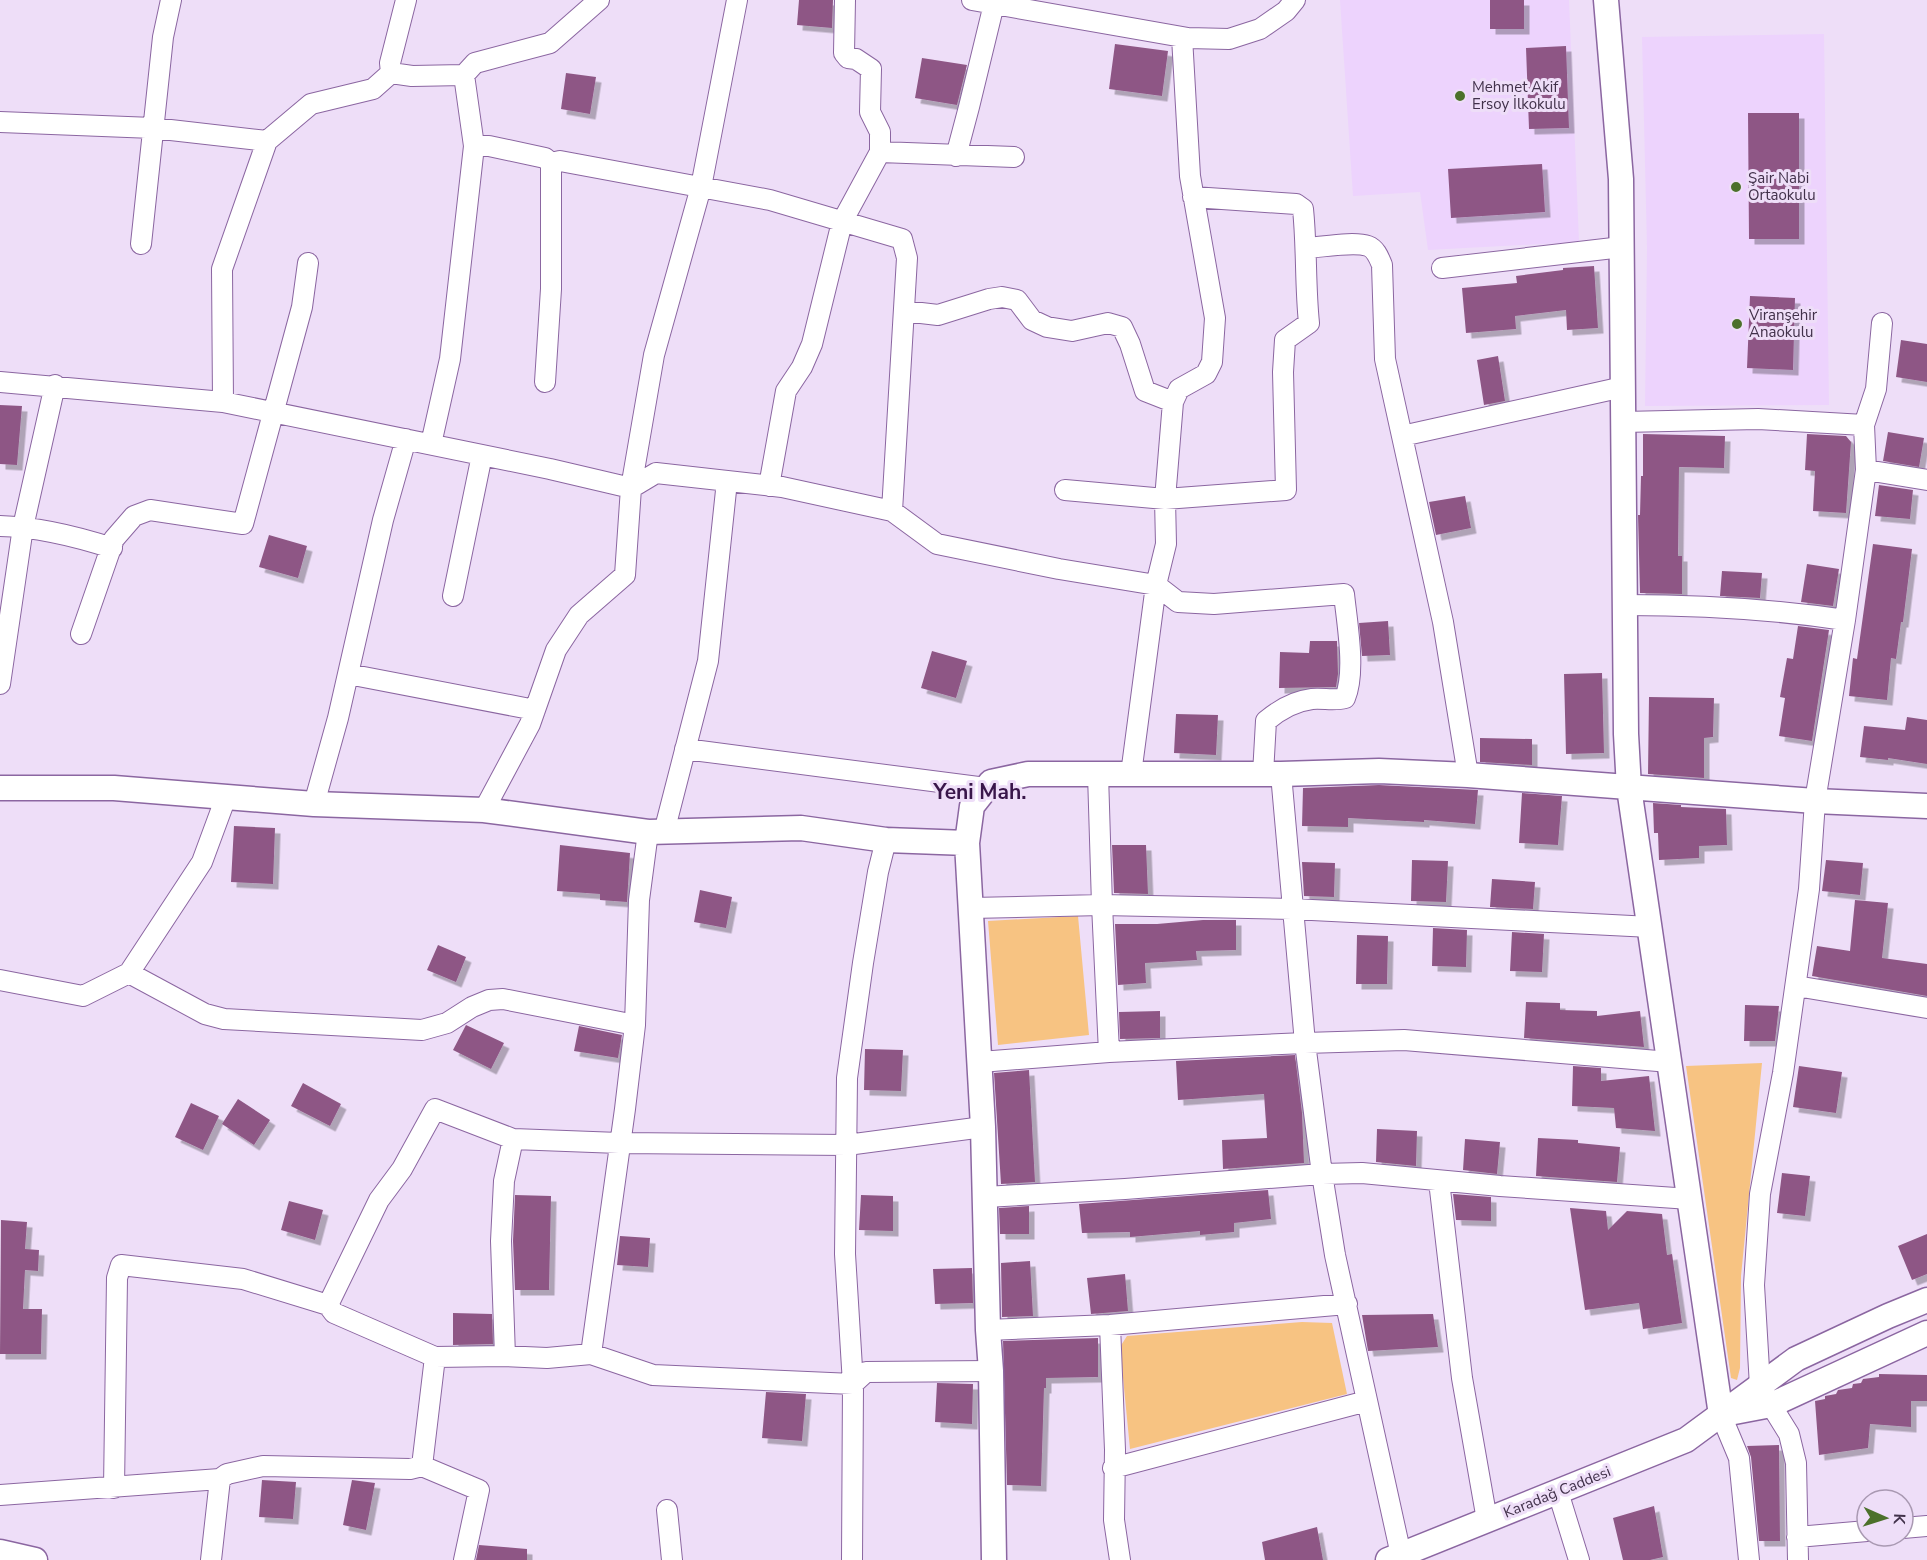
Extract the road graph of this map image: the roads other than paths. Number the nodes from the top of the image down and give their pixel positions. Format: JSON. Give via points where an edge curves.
{"nodes":[{"id":1,"x":171,"y":0,"type":"edge"},
{"id":2,"x":406,"y":0,"type":"edge"},
{"id":3,"x":599,"y":0,"type":"edge"},
{"id":4,"x":736,"y":0,"type":"edge"},
{"id":5,"x":846,"y":0,"type":"edge"},
{"id":6,"x":973,"y":0,"type":"edge"},
{"id":7,"x":1295,"y":0,"type":"edge"},
{"id":8,"x":1606,"y":0,"type":"edge"},
{"id":9,"x":994,"y":4,"type":"junction"},
{"id":10,"x":1182,"y":37,"type":"junction"},
{"id":11,"x":391,"y":73,"type":"junction"},
{"id":12,"x":464,"y":75,"type":"junction"},
{"id":13,"x":0,"y":122,"type":"edge"},
{"id":14,"x":153,"y":128,"type":"junction"},
{"id":15,"x":267,"y":141,"type":"junction"},
{"id":16,"x":474,"y":146,"type":"junction"},
{"id":17,"x":880,"y":152,"type":"junction"},
{"id":18,"x":956,"y":156,"type":"junction"},
{"id":19,"x":1014,"y":157,"type":"dead end"},
{"id":20,"x":551,"y":163,"type":"junction"},
{"id":21,"x":701,"y":187,"type":"junction"},
{"id":22,"x":1193,"y":197,"type":"junction"},
{"id":23,"x":842,"y":222,"type":"junction"},
{"id":24,"x":141,"y":244,"type":"dead end"},
{"id":25,"x":1622,"y":247,"type":"junction"},
{"id":26,"x":1307,"y":248,"type":"junction"},
{"id":27,"x":308,"y":263,"type":"dead end"},
{"id":28,"x":1442,"y":268,"type":"dead end"},
{"id":29,"x":904,"y":311,"type":"junction"},
{"id":30,"x":1882,"y":323,"type":"dead end"},
{"id":31,"x":0,"y":382,"type":"edge"},
{"id":32,"x":545,"y":382,"type":"dead end"},
{"id":33,"x":55,"y":385,"type":"junction"},
{"id":34,"x":1623,"y":387,"type":"junction"},
{"id":35,"x":223,"y":402,"type":"junction"},
{"id":36,"x":1173,"y":402,"type":"junction"},
{"id":37,"x":272,"y":412,"type":"junction"},
{"id":38,"x":1623,"y":422,"type":"junction"},
{"id":39,"x":1864,"y":425,"type":"junction"},
{"id":40,"x":1402,"y":435,"type":"junction"},
{"id":41,"x":406,"y":439,"type":"junction"},
{"id":42,"x":431,"y":444,"type":"junction"},
{"id":43,"x":482,"y":455,"type":"junction"},
{"id":44,"x":1866,"y":470,"type":"junction"},
{"id":45,"x":1927,"y":480,"type":"edge"},
{"id":46,"x":727,"y":481,"type":"junction"},
{"id":47,"x":770,"y":486,"type":"junction"},
{"id":48,"x":631,"y":488,"type":"junction"},
{"id":49,"x":1065,"y":490,"type":"dead end"},
{"id":50,"x":1165,"y":499,"type":"junction"},
{"id":51,"x":892,"y":511,"type":"junction"},
{"id":52,"x":0,"y":526,"type":"edge"},
{"id":53,"x":23,"y":527,"type":"junction"},
{"id":54,"x":112,"y":548,"type":"junction"},
{"id":55,"x":1156,"y":585,"type":"junction"},
{"id":56,"x":453,"y":596,"type":"dead end"},
{"id":57,"x":1625,"y":604,"type":"junction"},
{"id":58,"x":1845,"y":620,"type":"junction"},
{"id":59,"x":81,"y":634,"type":"dead end"},
{"id":60,"x":348,"y":674,"type":"junction"},
{"id":61,"x":0,"y":684,"type":"edge"},
{"id":62,"x":535,"y":710,"type":"junction"},
{"id":63,"x":685,"y":749,"type":"junction"},
{"id":64,"x":1098,"y":774,"type":"junction"},
{"id":65,"x":1131,"y":774,"type":"junction"},
{"id":66,"x":1272,"y":774,"type":"junction"},
{"id":67,"x":1468,"y":775,"type":"junction"},
{"id":68,"x":0,"y":788,"type":"edge"},
{"id":69,"x":986,"y":788,"type":"junction"},
{"id":70,"x":1629,"y":788,"type":"junction"},
{"id":71,"x":226,"y":797,"type":"junction"},
{"id":72,"x":1815,"y":801,"type":"junction"},
{"id":73,"x":314,"y":804,"type":"junction"},
{"id":74,"x":1927,"y":806,"type":"edge"},
{"id":75,"x":484,"y":810,"type":"junction"},
{"id":76,"x":656,"y":832,"type":"junction"},
{"id":77,"x":886,"y":840,"type":"junction"},
{"id":78,"x":967,"y":843,"type":"junction"},
{"id":79,"x":1102,"y":905,"type":"junction"},
{"id":80,"x":971,"y":908,"type":"junction"},
{"id":81,"x":1292,"y":909,"type":"junction"},
{"id":82,"x":1651,"y":927,"type":"junction"},
{"id":83,"x":129,"y":973,"type":"junction"},
{"id":84,"x":0,"y":980,"type":"edge"},
{"id":85,"x":1796,"y":986,"type":"junction"},
{"id":86,"x":1927,"y":1008,"type":"edge"},
{"id":87,"x":635,"y":1024,"type":"junction"},
{"id":88,"x":1305,"y":1043,"type":"junction"},
{"id":89,"x":1108,"y":1052,"type":"junction"},
{"id":90,"x":980,"y":1062,"type":"junction"},
{"id":91,"x":1671,"y":1062,"type":"junction"},
{"id":92,"x":984,"y":1127,"type":"junction"},
{"id":93,"x":513,"y":1140,"type":"junction"},
{"id":94,"x":620,"y":1143,"type":"junction"},
{"id":95,"x":847,"y":1145,"type":"junction"},
{"id":96,"x":1322,"y":1174,"type":"junction"},
{"id":97,"x":1439,"y":1181,"type":"junction"},
{"id":98,"x":985,"y":1197,"type":"junction"},
{"id":99,"x":1690,"y":1199,"type":"junction"},
{"id":100,"x":1927,"y":1300,"type":"edge"},
{"id":101,"x":1347,"y":1304,"type":"junction"},
{"id":102,"x":328,"y":1305,"type":"junction"},
{"id":103,"x":1110,"y":1325,"type":"junction"},
{"id":104,"x":988,"y":1330,"type":"junction"},
{"id":105,"x":1927,"y":1334,"type":"edge"},
{"id":106,"x":591,"y":1354,"type":"junction"},
{"id":107,"x":506,"y":1356,"type":"junction"},
{"id":108,"x":435,"y":1357,"type":"junction"},
{"id":109,"x":991,"y":1371,"type":"junction"},
{"id":110,"x":853,"y":1384,"type":"junction"},
{"id":111,"x":1765,"y":1396,"type":"junction"},
{"id":112,"x":1367,"y":1401,"type":"junction"},
{"id":113,"x":1721,"y":1415,"type":"junction"},
{"id":114,"x":422,"y":1466,"type":"junction"},
{"id":115,"x":1113,"y":1468,"type":"junction"},
{"id":116,"x":220,"y":1479,"type":"junction"},
{"id":117,"x":114,"y":1488,"type":"junction"},
{"id":118,"x":1558,"y":1492,"type":"junction"},
{"id":119,"x":0,"y":1496,"type":"edge"},
{"id":120,"x":667,"y":1510,"type":"dead end"},
{"id":121,"x":1487,"y":1520,"type":"junction"},
{"id":122,"x":1855,"y":1532,"type":"edge"},
{"id":123,"x":1797,"y":1537,"type":"junction"},
{"id":124,"x":0,"y":1552,"type":"edge"},
{"id":125,"x":1395,"y":1557,"type":"edge"},
{"id":126,"x":34,"y":1560,"type":"edge"},
{"id":127,"x":211,"y":1560,"type":"edge"},
{"id":128,"x":464,"y":1560,"type":"edge"},
{"id":129,"x":672,"y":1560,"type":"edge"},
{"id":130,"x":852,"y":1560,"type":"edge"},
{"id":131,"x":994,"y":1560,"type":"edge"},
{"id":132,"x":1120,"y":1560,"type":"edge"},
{"id":133,"x":1579,"y":1560,"type":"edge"},
{"id":134,"x":1749,"y":1560,"type":"edge"},
{"id":135,"x":1798,"y":1560,"type":"edge"}],
"edges":[{"from":1,"to":14,"type":"street"},
{"from":2,"to":11,"type":"street"},
{"from":3,"to":12,"type":"street","via":[[550,43],[475,63]]},
{"from":4,"to":21,"type":"street"},
{"from":5,"to":17,"type":"street","via":[[844,53],[871,69],[870,112],[880,132]]},
{"from":6,"to":9,"type":"street"},
{"from":7,"to":10,"type":"street","via":[[1260,29],[1229,39]]},
{"from":8,"to":25,"type":"street","via":[[1621,179]]},
{"from":9,"to":10,"type":"street"},
{"from":9,"to":18,"type":"street"},
{"from":10,"to":22,"type":"street"},
{"from":11,"to":12,"type":"street"},
{"from":11,"to":15,"type":"street","via":[[373,89],[311,104]]},
{"from":12,"to":16,"type":"street"},
{"from":13,"to":14,"type":"street"},
{"from":14,"to":15,"type":"street"},
{"from":14,"to":24,"type":"street"},
{"from":15,"to":35,"type":"street","via":[[222,269]]},
{"from":16,"to":20,"type":"street","via":[[545,158]]},
{"from":16,"to":42,"type":"street","via":[[450,359]]},
{"from":17,"to":18,"type":"street"},
{"from":17,"to":23,"type":"street"},
{"from":18,"to":19,"type":"street"},
{"from":20,"to":21,"type":"street","via":[[561,161]]},
{"from":20,"to":32,"type":"street","via":[[551,288]]},
{"from":21,"to":23,"type":"street","via":[[770,200]]},
{"from":21,"to":48,"type":"street","via":[[654,355]]},
{"from":22,"to":26,"type":"street","via":[[1296,204],[1303,209]]},
{"from":22,"to":36,"type":"street","via":[[1215,318],[1212,362],[1206,374],[1179,389]]},
{"from":23,"to":29,"type":"street","via":[[902,239],[907,258]]},
{"from":23,"to":47,"type":"street","via":[[812,344],[786,391]]},
{"from":25,"to":28,"type":"street"},
{"from":25,"to":34,"type":"street"},
{"from":26,"to":40,"type":"street","via":[[1355,244],[1376,252],[1382,265],[1386,359]]},
{"from":26,"to":50,"type":"street","via":[[1305,286],[1309,323],[1285,340],[1286,490]]},
{"from":27,"to":37,"type":"street","via":[[302,307]]},
{"from":29,"to":36,"type":"street","via":[[938,315],[1002,297],[1017,300],[1032,320],[1047,327],[1072,331],[1108,323],[1122,327],[1145,391]]},
{"from":29,"to":51,"type":"street"},
{"from":30,"to":39,"type":"street","via":[[1876,389]]},
{"from":31,"to":33,"type":"street"},
{"from":33,"to":35,"type":"street"},
{"from":33,"to":53,"type":"street"},
{"from":34,"to":38,"type":"street"},
{"from":34,"to":40,"type":"street"},
{"from":35,"to":37,"type":"street"},
{"from":36,"to":50,"type":"street"},
{"from":37,"to":41,"type":"street"},
{"from":37,"to":54,"type":"street","via":[[243,524],[150,510],[134,516]]},
{"from":38,"to":39,"type":"street","via":[[1758,419]]},
{"from":38,"to":57,"type":"street"},
{"from":39,"to":44,"type":"street"},
{"from":40,"to":67,"type":"street","via":[[1443,622]]},
{"from":41,"to":42,"type":"street"},
{"from":41,"to":60,"type":"street"},
{"from":42,"to":43,"type":"street"},
{"from":43,"to":48,"type":"street"},
{"from":43,"to":56,"type":"street"},
{"from":44,"to":45,"type":"street"},
{"from":44,"to":58,"type":"street"},
{"from":46,"to":47,"type":"street"},
{"from":46,"to":48,"type":"street","via":[[656,473]]},
{"from":46,"to":63,"type":"street","via":[[708,661]]},
{"from":47,"to":51,"type":"street"},
{"from":48,"to":62,"type":"street","via":[[625,575],[579,615],[556,650]]},
{"from":49,"to":50,"type":"street"},
{"from":50,"to":55,"type":"street","via":[[1166,544]]},
{"from":51,"to":55,"type":"street","via":[[937,544]]},
{"from":52,"to":53,"type":"street"},
{"from":53,"to":54,"type":"street"},
{"from":53,"to":61,"type":"street"},
{"from":54,"to":59,"type":"street"},
{"from":55,"to":65,"type":"street"},
{"from":55,"to":66,"type":"street","via":[[1178,602],[1214,604],[1344,594],[1350,653],[1346,698],[1296,702],[1266,721]]},
{"from":57,"to":58,"type":"street","via":[[1705,605]]},
{"from":57,"to":70,"type":"street"},
{"from":58,"to":72,"type":"street"},
{"from":60,"to":62,"type":"street"},
{"from":60,"to":73,"type":"street"},
{"from":62,"to":75,"type":"street"},
{"from":63,"to":69,"type":"street"},
{"from":63,"to":76,"type":"street"},
{"from":64,"to":65,"type":"street"},
{"from":64,"to":69,"type":"street","via":[[1028,774],[991,782]]},
{"from":64,"to":79,"type":"street"},
{"from":65,"to":66,"type":"street"},
{"from":66,"to":67,"type":"street","via":[[1379,771]]},
{"from":66,"to":81,"type":"street"},
{"from":67,"to":70,"type":"street"},
{"from":68,"to":71,"type":"street","via":[[114,788]]},
{"from":69,"to":78,"type":"street","via":[[972,806]]},
{"from":70,"to":72,"type":"street"},
{"from":70,"to":82,"type":"street"},
{"from":71,"to":73,"type":"street"},
{"from":71,"to":83,"type":"street","via":[[202,862]]},
{"from":72,"to":74,"type":"street"},
{"from":72,"to":85,"type":"street","via":[[1809,889]]},
{"from":73,"to":75,"type":"street"},
{"from":75,"to":76,"type":"street"},
{"from":76,"to":77,"type":"street","via":[[801,828]]},
{"from":76,"to":87,"type":"street","via":[[639,900]]},
{"from":77,"to":78,"type":"street"},
{"from":77,"to":95,"type":"street","via":[[849,1066]]},
{"from":78,"to":80,"type":"street"},
{"from":79,"to":80,"type":"street"},
{"from":79,"to":81,"type":"street"},
{"from":79,"to":89,"type":"street"},
{"from":80,"to":90,"type":"street"},
{"from":81,"to":82,"type":"street"},
{"from":81,"to":88,"type":"street"},
{"from":82,"to":91,"type":"street"},
{"from":83,"to":84,"type":"street","via":[[83,996]]},
{"from":83,"to":87,"type":"street","via":[[205,1014],[224,1019],[422,1030],[447,1023],[489,1000],[504,999]]},
{"from":85,"to":86,"type":"street"},
{"from":85,"to":111,"type":"street","via":[[1760,1194],[1754,1286]]},
{"from":87,"to":94,"type":"street"},
{"from":88,"to":89,"type":"street"},
{"from":88,"to":91,"type":"street","via":[[1404,1040]]},
{"from":88,"to":96,"type":"street"},
{"from":89,"to":90,"type":"street"},
{"from":90,"to":92,"type":"street"},
{"from":91,"to":99,"type":"street"},
{"from":92,"to":95,"type":"street"},
{"from":92,"to":98,"type":"street"},
{"from":93,"to":94,"type":"street"},
{"from":93,"to":102,"type":"street","via":[[435,1109],[402,1169],[379,1200]]},
{"from":93,"to":107,"type":"street","via":[[504,1181],[501,1241]]},
{"from":94,"to":95,"type":"street"},
{"from":94,"to":106,"type":"street"},
{"from":95,"to":110,"type":"street","via":[[845,1254]]},
{"from":96,"to":97,"type":"street","via":[[1362,1173]]},
{"from":96,"to":98,"type":"street"},
{"from":96,"to":101,"type":"street"},
{"from":97,"to":99,"type":"street"},
{"from":97,"to":121,"type":"street","via":[[1462,1378]]},
{"from":98,"to":104,"type":"street"},
{"from":99,"to":113,"type":"street"},
{"from":100,"to":111,"type":"street","via":[[1796,1359]]},
{"from":101,"to":103,"type":"street"},
{"from":101,"to":112,"type":"street"},
{"from":102,"to":108,"type":"street","via":[[334,1313]]},
{"from":102,"to":117,"type":"street","via":[[243,1279],[121,1265],[117,1278]]},
{"from":103,"to":104,"type":"street"},
{"from":103,"to":115,"type":"street"},
{"from":104,"to":109,"type":"street"},
{"from":105,"to":111,"type":"street"},
{"from":106,"to":107,"type":"street"},
{"from":106,"to":110,"type":"street","via":[[653,1375]]},
{"from":107,"to":108,"type":"street"},
{"from":108,"to":114,"type":"street"},
{"from":109,"to":110,"type":"street","via":[[866,1372]]},
{"from":109,"to":131,"type":"street"},
{"from":110,"to":130,"type":"street"},
{"from":111,"to":113,"type":"street","name":"Karadağ Caddesi"},
{"from":111,"to":123,"type":"street","via":[[1789,1434],[1796,1463]]},
{"from":112,"to":115,"type":"street"},
{"from":112,"to":125,"type":"street"},
{"from":113,"to":118,"type":"street","name":"Karadağ Caddesi","via":[[1686,1440]]},
{"from":113,"to":134,"type":"street","via":[[1739,1458]]},
{"from":114,"to":116,"type":"street","via":[[410,1470],[263,1466]]},
{"from":114,"to":128,"type":"street","via":[[479,1490]]},
{"from":115,"to":132,"type":"street","via":[[1114,1521]]},
{"from":116,"to":117,"type":"street"},
{"from":116,"to":127,"type":"street"},
{"from":117,"to":119,"type":"street"},
{"from":118,"to":121,"type":"street","name":"Karadağ Caddesi"},
{"from":118,"to":133,"type":"street"},
{"from":120,"to":129,"type":"street"},
{"from":121,"to":125,"type":"street","name":"Karadağ Caddesi"},
{"from":122,"to":123,"type":"street"},
{"from":123,"to":135,"type":"street"},
{"from":124,"to":126,"type":"street"}]}
